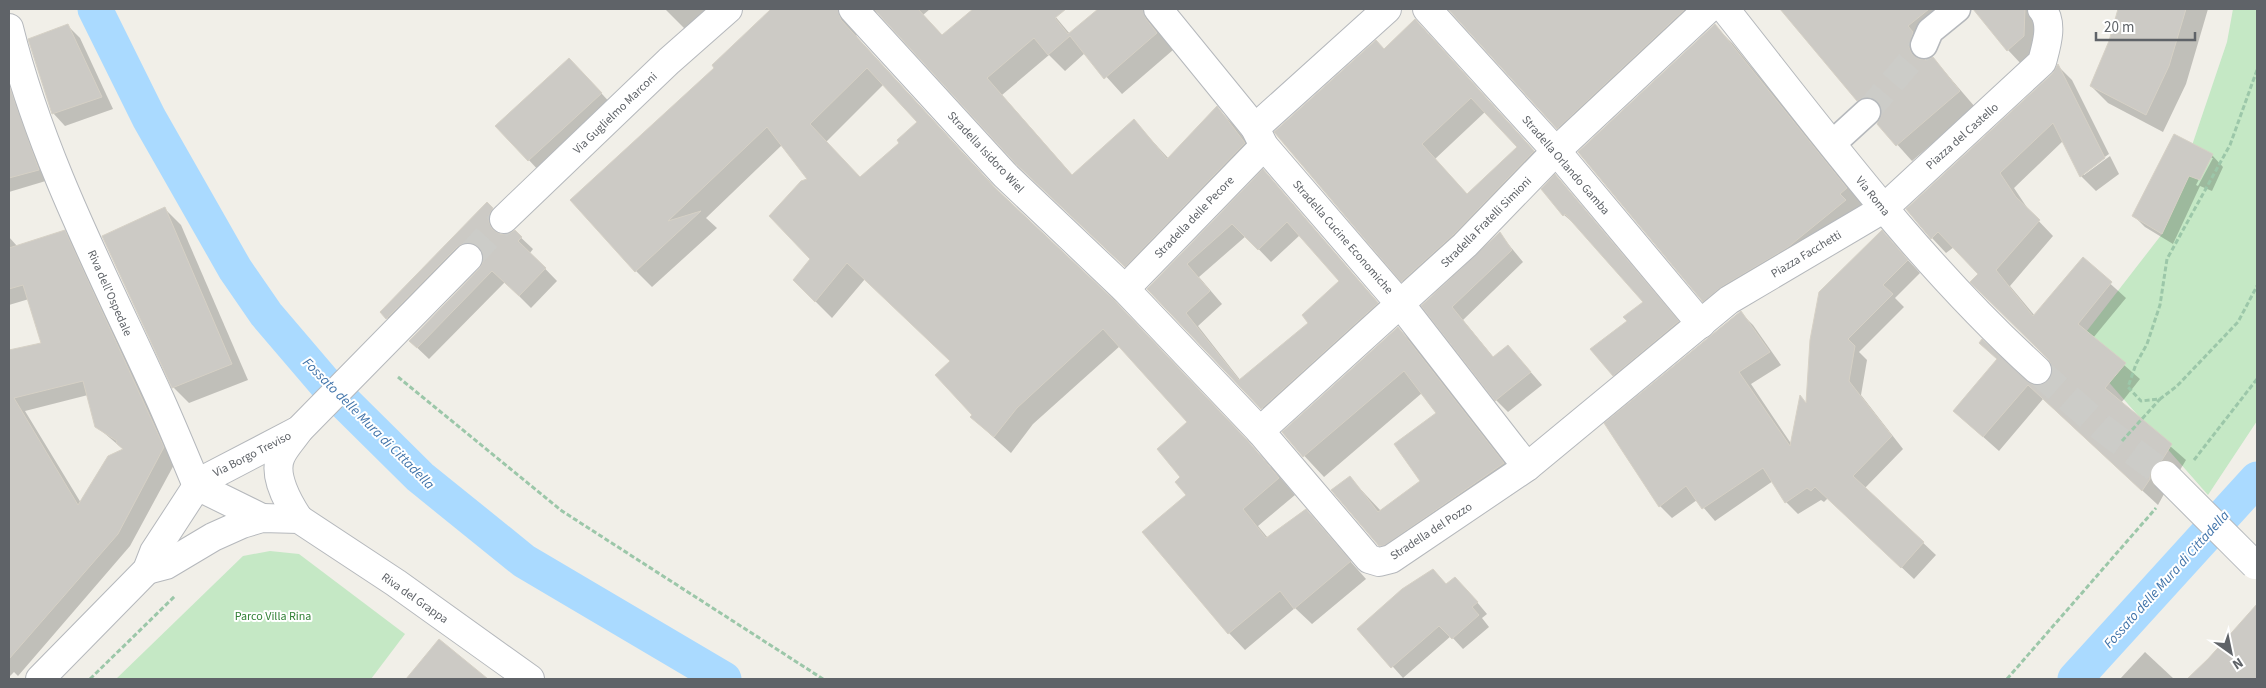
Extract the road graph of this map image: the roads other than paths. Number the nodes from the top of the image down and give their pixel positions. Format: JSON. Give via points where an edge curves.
{"nodes":[{"id":1,"x":728,"y":9,"type":"edge"},
{"id":2,"x":853,"y":9,"type":"edge"},
{"id":3,"x":1158,"y":9,"type":"edge"},
{"id":4,"x":1387,"y":9,"type":"edge"},
{"id":5,"x":1427,"y":9,"type":"edge"},
{"id":6,"x":1708,"y":9,"type":"edge"},
{"id":7,"x":1725,"y":9,"type":"edge"},
{"id":8,"x":1957,"y":9,"type":"edge"},
{"id":9,"x":2042,"y":9,"type":"edge"},
{"id":10,"x":9,"y":28,"type":"edge"},
{"id":11,"x":1924,"y":45,"type":"tunnel mouth"},
{"id":12,"x":14,"y":68,"type":"edge"},
{"id":13,"x":1867,"y":112,"type":"tunnel mouth"},
{"id":14,"x":1259,"y":137,"type":"junction"},
{"id":15,"x":1832,"y":144,"type":"junction"},
{"id":16,"x":1556,"y":151,"type":"junction"},
{"id":17,"x":1883,"y":209,"type":"junction"},
{"id":18,"x":504,"y":219,"type":"tunnel mouth"},
{"id":19,"x":468,"y":258,"type":"tunnel mouth"},
{"id":20,"x":1124,"y":289,"type":"junction"},
{"id":21,"x":1729,"y":300,"type":"joint"},
{"id":22,"x":1401,"y":305,"type":"junction"},
{"id":23,"x":1701,"y":324,"type":"junction"},
{"id":24,"x":2037,"y":370,"type":"tunnel mouth"},
{"id":25,"x":302,"y":427,"type":"junction"},
{"id":26,"x":1260,"y":431,"type":"junction"},
{"id":27,"x":1528,"y":467,"type":"junction"},
{"id":28,"x":197,"y":486,"type":"junction"},
{"id":29,"x":2163,"y":488,"type":"tunnel mouth"},
{"id":30,"x":262,"y":518,"type":"junction"},
{"id":31,"x":299,"y":519,"type":"junction"},
{"id":32,"x":2256,"y":566,"type":"edge"},
{"id":33,"x":147,"y":570,"type":"junction"},
{"id":34,"x":40,"y":679,"type":"edge"},
{"id":35,"x":530,"y":679,"type":"edge"}],
"edges":[{"from":1,"to":18,"type":"street","name":"Via Guglielmo Marconi"},
{"from":2,"to":20,"type":"street","name":"Stradella Isidoro Wiel","via":[[1005,174]]},
{"from":3,"to":14,"type":"street","name":"Stradella Cucine Economiche"},
{"from":4,"to":14,"type":"street","name":"Stradella delle Pecore"},
{"from":5,"to":16,"type":"street","name":"Stradella Orlando Gamba"},
{"from":6,"to":16,"type":"street","name":"Stradella Fratelli Simioni"},
{"from":7,"to":15,"type":"street","name":"Via Roma"},
{"from":8,"to":11,"type":"street","via":[[1930,30]]},
{"from":9,"to":17,"type":"street","name":"Piazza del Castello","via":[[2049,36],[2042,62]]},
{"from":10,"to":12,"type":"street","name":"Riva dell'Ospedale"},
{"from":12,"to":28,"type":"street","name":"Riva dell'Ospedale","via":[[114,304]]},
{"from":13,"to":15,"type":"street"},
{"from":14,"to":20,"type":"street","name":"Stradella delle Pecore"},
{"from":14,"to":22,"type":"street","name":"Stradella Cucine Economiche"},
{"from":15,"to":17,"type":"street","name":"Via Roma"},
{"from":16,"to":22,"type":"street","name":"Stradella Fratelli Simioni","via":[[1503,208]]},
{"from":16,"to":23,"type":"street","name":"Stradella Orlando Gamba"},
{"from":17,"to":21,"type":"street","name":"Piazza Facchetti"},
{"from":17,"to":24,"type":"street","name":"Via Roma","via":[[1989,327]]},
{"from":19,"to":25,"type":"street","name":"Via Borgo Treviso"},
{"from":20,"to":26,"type":"street","name":"Stradella del Pozzo"},
{"from":21,"to":23,"type":"street","name":"Stradella del Pozzo"},
{"from":22,"to":26,"type":"street","name":"Stradella Fratelli Simioni"},
{"from":22,"to":27,"type":"street","name":"Stradella Cucine Economiche"},
{"from":23,"to":27,"type":"street","name":"Stradella del Pozzo"},
{"from":25,"to":28,"type":"street","name":"Via Borgo Treviso"},
{"from":25,"to":31,"type":"street","name":"Riva del Grappa","via":[[280,458],[286,501]]},
{"from":26,"to":27,"type":"street","name":"Stradella del Pozzo","via":[[1368,559],[1378,562],[1391,559]]},
{"from":28,"to":30,"type":"street"},
{"from":28,"to":33,"type":"street","name":"Via Borgo Treviso","via":[[154,552]]},
{"from":29,"to":32,"type":"street","bridge":true},
{"from":30,"to":31,"type":"street"},
{"from":30,"to":33,"type":"street","name":"Via Borgo Treviso","via":[[213,537],[166,565]]},
{"from":31,"to":35,"type":"street","name":"Riva del Grappa"},
{"from":33,"to":34,"type":"street","name":"Via Borgo Treviso"}]}
